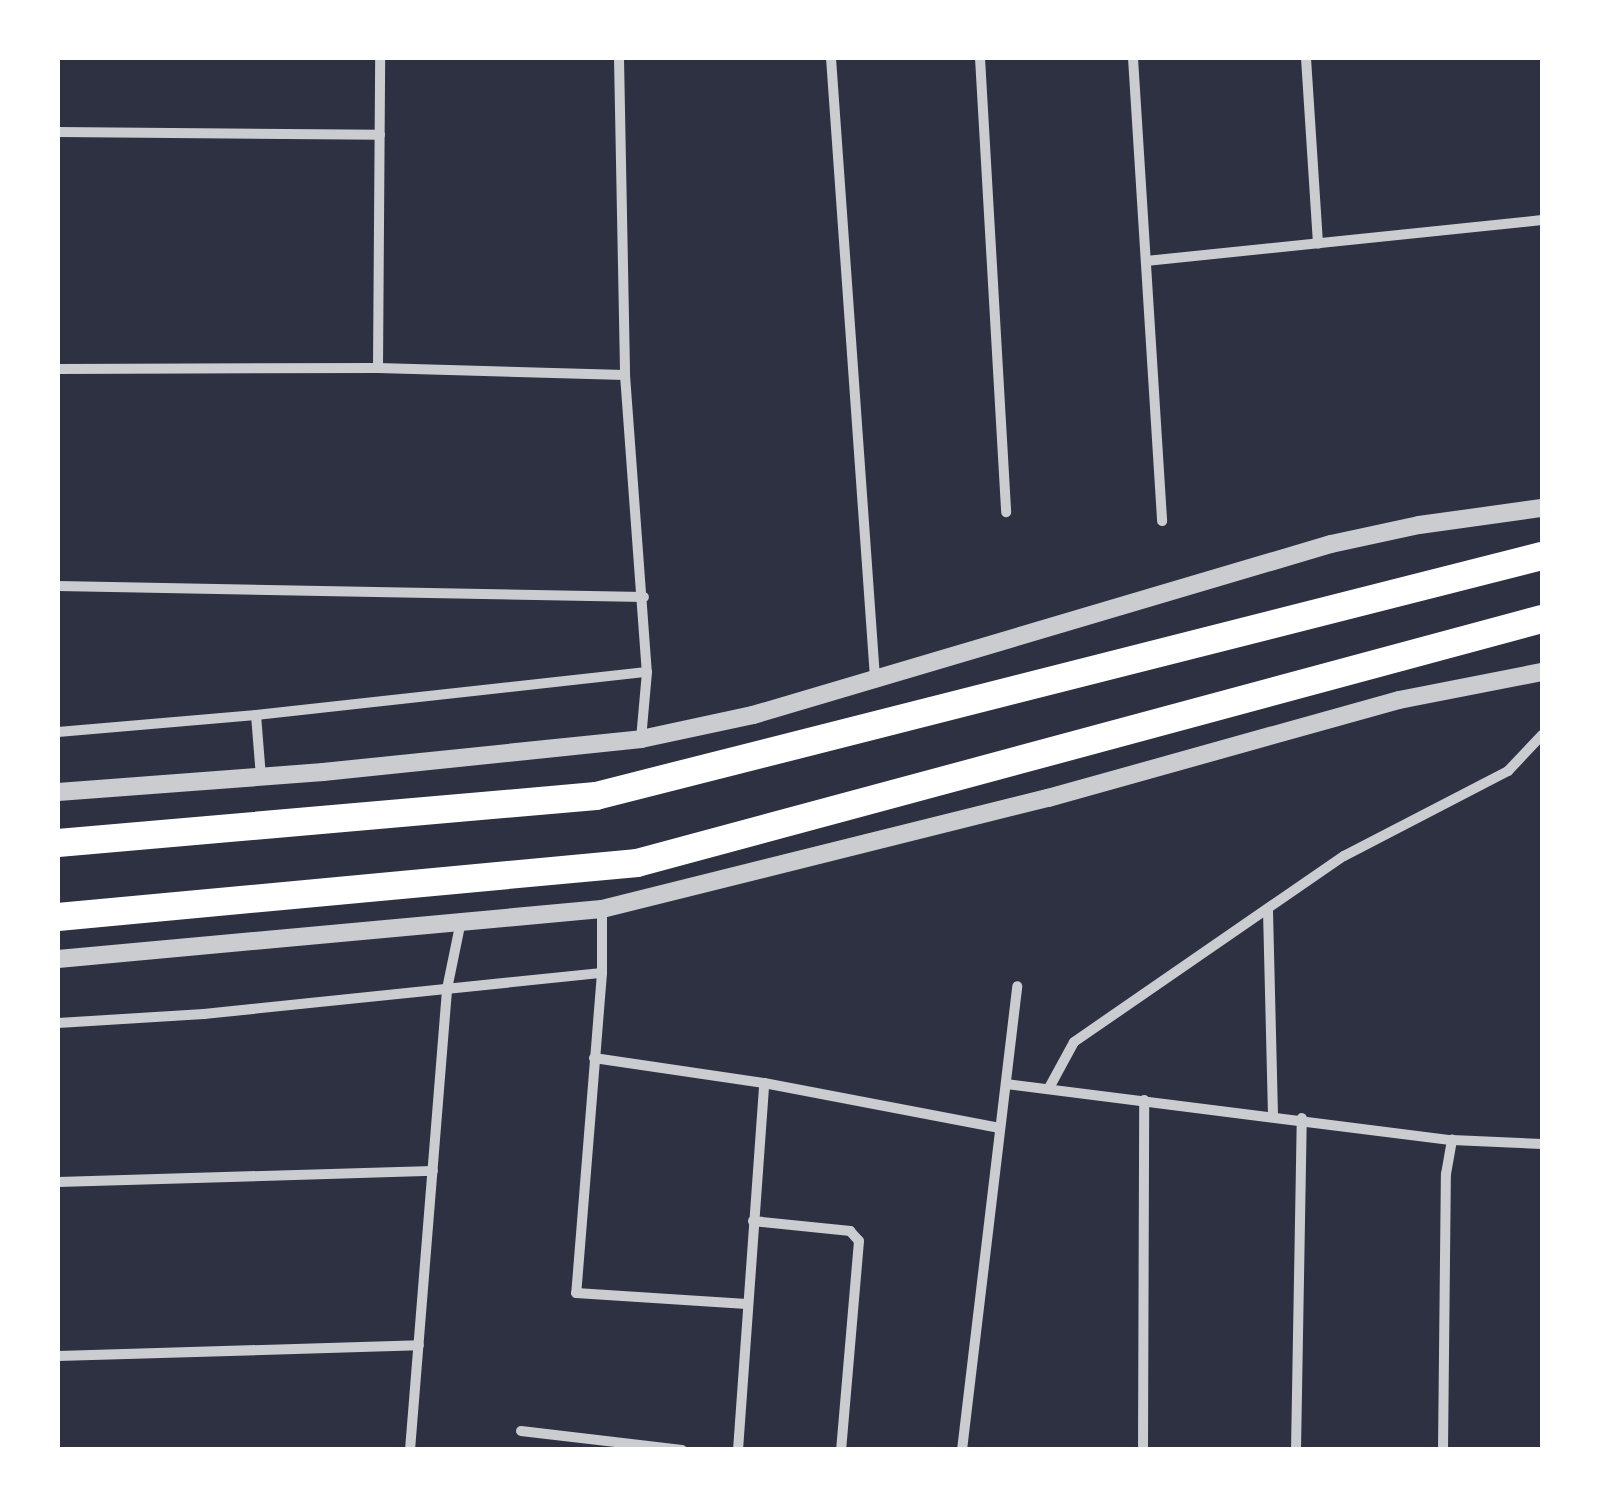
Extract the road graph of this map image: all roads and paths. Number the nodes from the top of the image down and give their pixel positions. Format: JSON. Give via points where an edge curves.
{"nodes":[{"id":1,"x":380,"y":58,"type":"edge"},
{"id":2,"x":619,"y":58,"type":"edge"},
{"id":3,"x":832,"y":58,"type":"edge"},
{"id":4,"x":980,"y":58,"type":"edge"},
{"id":5,"x":1133,"y":58,"type":"edge"},
{"id":6,"x":1306,"y":58,"type":"edge"},
{"id":7,"x":58,"y":132,"type":"edge"},
{"id":8,"x":380,"y":135,"type":"junction"},
{"id":9,"x":1542,"y":220,"type":"edge"},
{"id":10,"x":1318,"y":244,"type":"junction"},
{"id":11,"x":1146,"y":261,"type":"junction"},
{"id":12,"x":378,"y":368,"type":"junction"},
{"id":13,"x":58,"y":369,"type":"edge"},
{"id":14,"x":626,"y":375,"type":"junction"},
{"id":15,"x":1542,"y":508,"type":"edge"},
{"id":16,"x":1006,"y":512,"type":"dead end"},
{"id":17,"x":1162,"y":521,"type":"dead end"},
{"id":18,"x":1542,"y":556,"type":"edge"},
{"id":19,"x":58,"y":586,"type":"edge"},
{"id":20,"x":644,"y":598,"type":"junction"},
{"id":21,"x":1542,"y":619,"type":"edge"},
{"id":22,"x":647,"y":672,"type":"junction"},
{"id":23,"x":1542,"y":672,"type":"edge"},
{"id":24,"x":875,"y":678,"type":"junction"},
{"id":25,"x":256,"y":714,"type":"junction"},
{"id":26,"x":58,"y":732,"type":"edge"},
{"id":27,"x":1542,"y":736,"type":"edge"},
{"id":28,"x":641,"y":739,"type":"junction"},
{"id":29,"x":260,"y":776,"type":"junction"},
{"id":30,"x":58,"y":792,"type":"edge"},
{"id":31,"x":58,"y":843,"type":"edge"},
{"id":32,"x":602,"y":908,"type":"junction"},
{"id":33,"x":1268,"y":910,"type":"junction"},
{"id":34,"x":58,"y":917,"type":"edge"},
{"id":35,"x":461,"y":922,"type":"junction"},
{"id":36,"x":58,"y":959,"type":"edge"},
{"id":37,"x":602,"y":973,"type":"junction"},
{"id":38,"x":1017,"y":986,"type":"dead end"},
{"id":39,"x":447,"y":989,"type":"junction"},
{"id":40,"x":58,"y":1023,"type":"edge"},
{"id":41,"x":594,"y":1058,"type":"junction"},
{"id":42,"x":764,"y":1083,"type":"junction"},
{"id":43,"x":1006,"y":1084,"type":"junction"},
{"id":44,"x":1049,"y":1088,"type":"junction"},
{"id":45,"x":1144,"y":1100,"type":"junction"},
{"id":46,"x":1273,"y":1114,"type":"junction"},
{"id":47,"x":1302,"y":1118,"type":"junction"},
{"id":48,"x":1000,"y":1128,"type":"junction"},
{"id":49,"x":1452,"y":1140,"type":"junction"},
{"id":50,"x":1542,"y":1144,"type":"edge"},
{"id":51,"x":433,"y":1171,"type":"junction"},
{"id":52,"x":58,"y":1182,"type":"edge"},
{"id":53,"x":753,"y":1221,"type":"junction"},
{"id":54,"x":747,"y":1304,"type":"junction"},
{"id":55,"x":418,"y":1345,"type":"junction"},
{"id":56,"x":58,"y":1356,"type":"edge"},
{"id":57,"x":521,"y":1431,"type":"dead end"},
{"id":58,"x":410,"y":1450,"type":"edge"},
{"id":59,"x":682,"y":1450,"type":"edge"},
{"id":60,"x":738,"y":1450,"type":"edge"},
{"id":61,"x":841,"y":1450,"type":"edge"},
{"id":62,"x":962,"y":1450,"type":"edge"},
{"id":63,"x":1143,"y":1450,"type":"edge"},
{"id":64,"x":1296,"y":1450,"type":"edge"},
{"id":65,"x":1443,"y":1450,"type":"edge"}],
"edges":[{"from":1,"to":8,"type":"street"},
{"from":2,"to":14,"type":"street"},
{"from":3,"to":24,"type":"street"},
{"from":4,"to":16,"type":"street"},
{"from":5,"to":11,"type":"street"},
{"from":6,"to":10,"type":"street"},
{"from":7,"to":8,"type":"street"},
{"from":8,"to":12,"type":"street"},
{"from":9,"to":10,"type":"street"},
{"from":10,"to":11,"type":"street"},
{"from":11,"to":17,"type":"street"},
{"from":12,"to":13,"type":"street"},
{"from":12,"to":14,"type":"street"},
{"from":14,"to":20,"type":"street"},
{"from":15,"to":24,"type":"street","via":[[1331,544]]},
{"from":18,"to":31,"type":"highway","via":[[596,796]]},
{"from":19,"to":20,"type":"street"},
{"from":20,"to":22,"type":"street"},
{"from":21,"to":34,"type":"highway","via":[[637,863]]},
{"from":22,"to":25,"type":"street"},
{"from":22,"to":28,"type":"street"},
{"from":23,"to":32,"type":"street","via":[[1399,700],[1048,798]]},
{"from":24,"to":28,"type":"street","via":[[753,715]]},
{"from":25,"to":26,"type":"street"},
{"from":25,"to":29,"type":"street"},
{"from":27,"to":33,"type":"street","via":[[1508,771],[1344,856]]},
{"from":28,"to":29,"type":"street"},
{"from":29,"to":30,"type":"street"},
{"from":32,"to":35,"type":"street"},
{"from":32,"to":37,"type":"street"},
{"from":33,"to":44,"type":"street","via":[[1074,1042]]},
{"from":33,"to":46,"type":"street"},
{"from":35,"to":36,"type":"street"},
{"from":35,"to":39,"type":"street"},
{"from":37,"to":39,"type":"street"},
{"from":37,"to":41,"type":"street"},
{"from":38,"to":43,"type":"street"},
{"from":39,"to":40,"type":"street"},
{"from":39,"to":51,"type":"street"},
{"from":41,"to":42,"type":"street"},
{"from":41,"to":54,"type":"street","via":[[576,1293]]},
{"from":42,"to":48,"type":"street"},
{"from":42,"to":53,"type":"street"},
{"from":43,"to":44,"type":"street"},
{"from":43,"to":48,"type":"street"},
{"from":44,"to":45,"type":"street"},
{"from":45,"to":46,"type":"street"},
{"from":45,"to":63,"type":"street"},
{"from":46,"to":47,"type":"street"},
{"from":47,"to":49,"type":"street"},
{"from":47,"to":64,"type":"street"},
{"from":48,"to":62,"type":"street"},
{"from":49,"to":50,"type":"street"},
{"from":49,"to":65,"type":"street","via":[[1446,1174]]},
{"from":51,"to":52,"type":"street"},
{"from":51,"to":55,"type":"street"},
{"from":53,"to":54,"type":"street"},
{"from":53,"to":61,"type":"street","via":[[850,1231],[859,1241]]},
{"from":54,"to":60,"type":"street"},
{"from":55,"to":56,"type":"street"},
{"from":55,"to":58,"type":"street"},
{"from":57,"to":59,"type":"street"}]}
